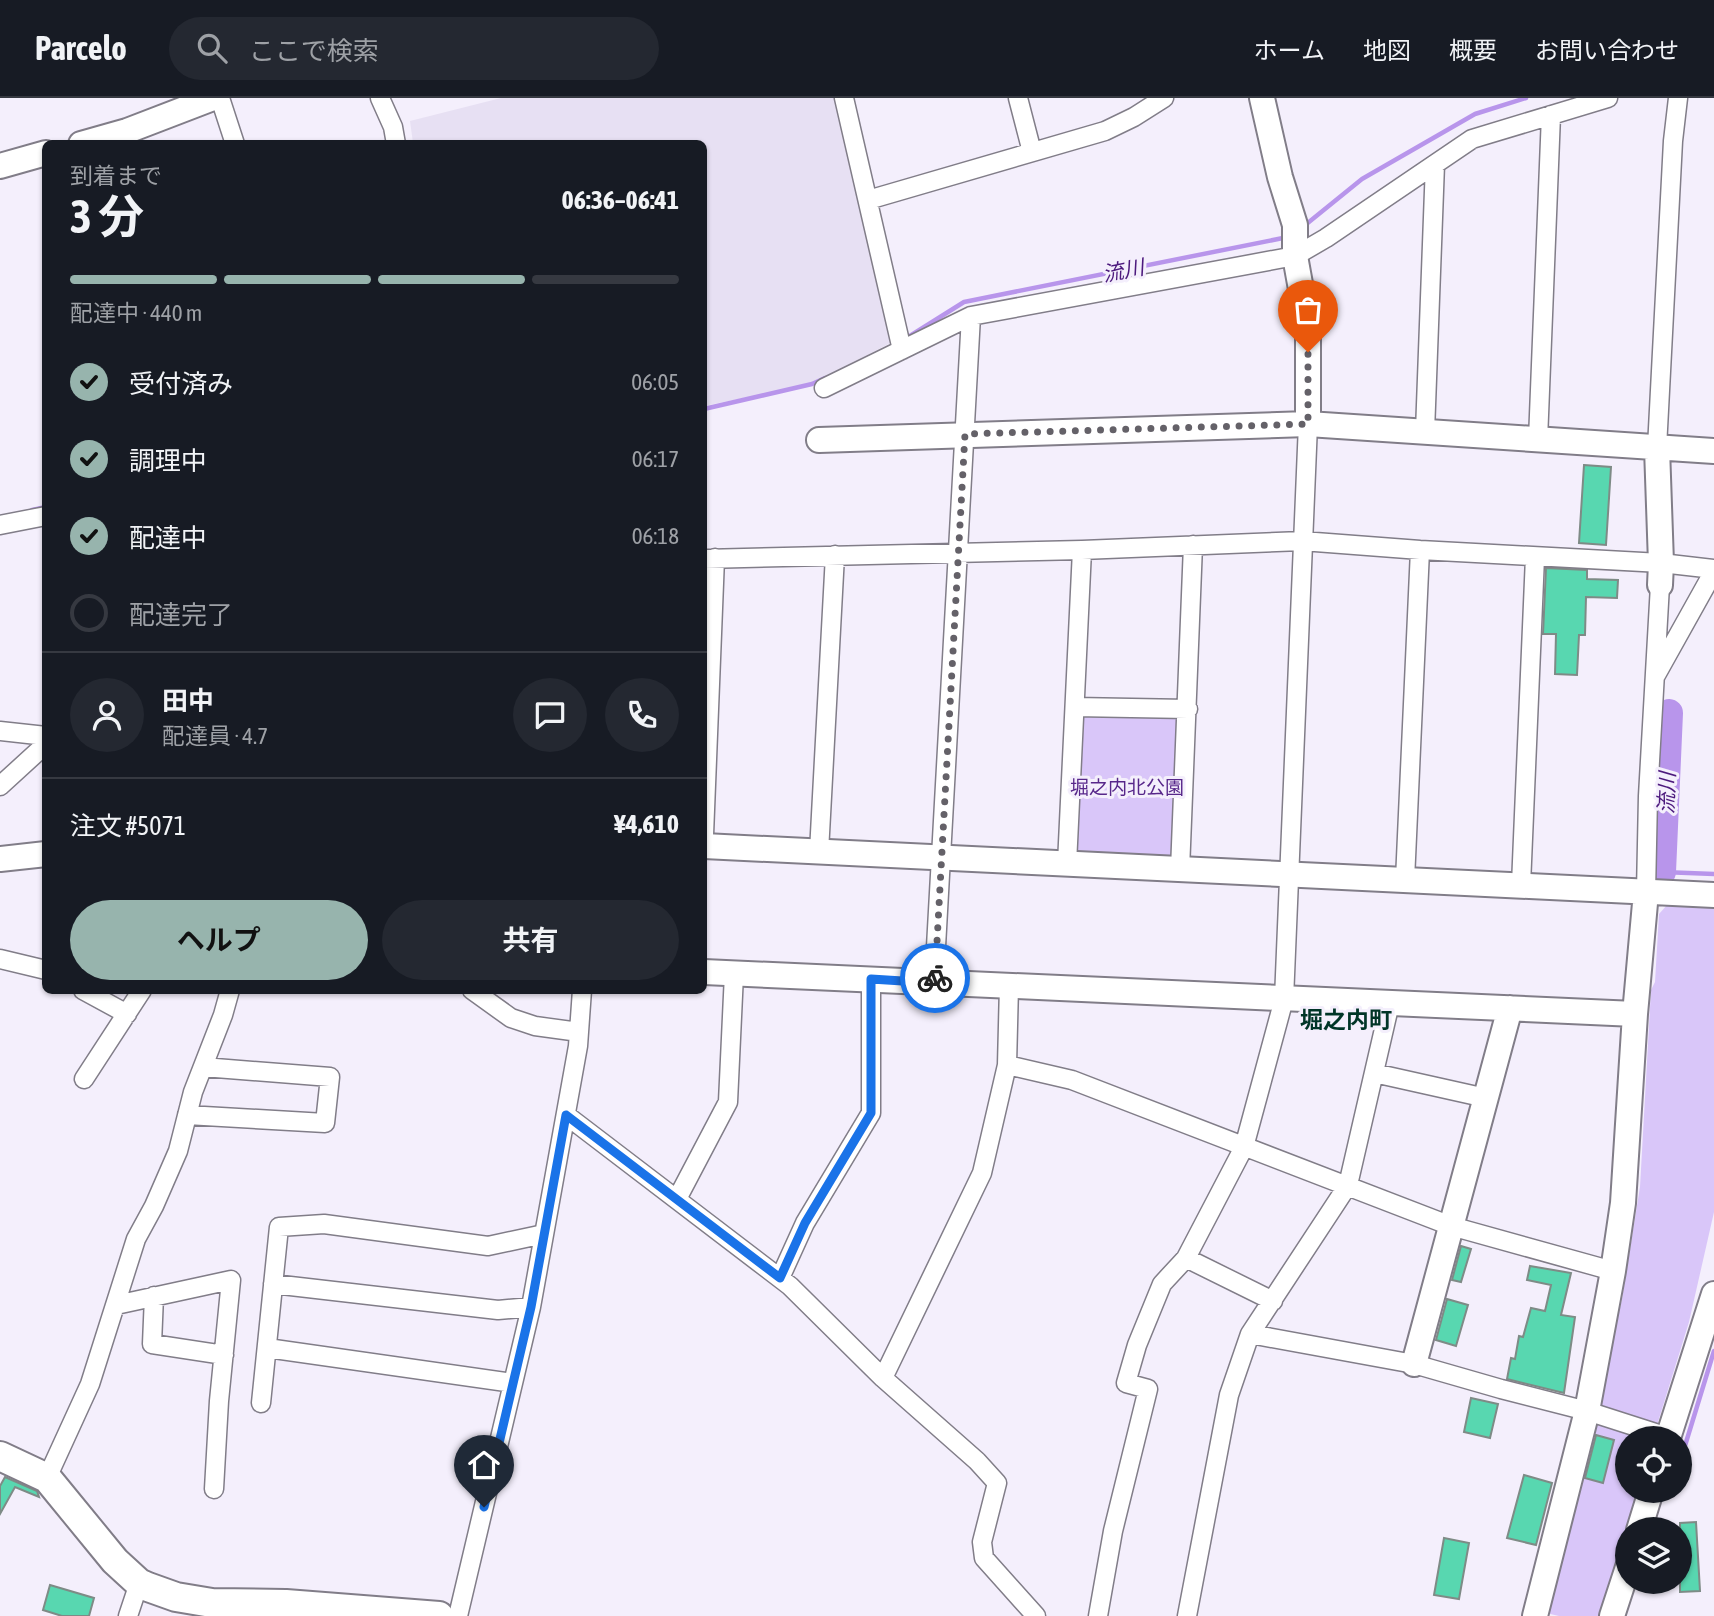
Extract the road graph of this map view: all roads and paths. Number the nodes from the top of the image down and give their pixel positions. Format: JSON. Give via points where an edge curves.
{"nodes":[{"id":1,"x":213,"y":98,"type":"edge"},
{"id":2,"x":220,"y":98,"type":"edge"},
{"id":3,"x":380,"y":98,"type":"edge"},
{"id":4,"x":844,"y":98,"type":"edge"},
{"id":5,"x":1018,"y":98,"type":"edge"},
{"id":6,"x":1164,"y":98,"type":"edge"},
{"id":7,"x":1262,"y":98,"type":"edge"},
{"id":8,"x":1608,"y":98,"type":"edge"},
{"id":9,"x":1678,"y":98,"type":"edge"},
{"id":10,"x":1550,"y":115,"type":"junction"},
{"id":11,"x":95,"y":140,"type":"edge"},
{"id":12,"x":234,"y":140,"type":"edge"},
{"id":13,"x":395,"y":140,"type":"edge"},
{"id":14,"x":1032,"y":152,"type":"junction"},
{"id":15,"x":42,"y":154,"type":"edge"},
{"id":16,"x":1435,"y":164,"type":"junction"},
{"id":17,"x":0,"y":166,"type":"edge"},
{"id":18,"x":868,"y":200,"type":"junction"},
{"id":19,"x":1295,"y":242,"type":"junction"},
{"id":20,"x":971,"y":316,"type":"junction"},
{"id":21,"x":901,"y":345,"type":"junction"},
{"id":22,"x":824,"y":388,"type":"dead end"},
{"id":23,"x":1308,"y":424,"type":"junction"},
{"id":24,"x":1425,"y":432,"type":"junction"},
{"id":25,"x":965,"y":434,"type":"junction"},
{"id":26,"x":819,"y":440,"type":"dead end"},
{"id":27,"x":1538,"y":440,"type":"junction"},
{"id":28,"x":1657,"y":448,"type":"junction"},
{"id":29,"x":1714,"y":451,"type":"edge"},
{"id":30,"x":42,"y":517,"type":"edge"},
{"id":31,"x":0,"y":525,"type":"edge"},
{"id":32,"x":1302,"y":541,"type":"junction"},
{"id":33,"x":1193,"y":545,"type":"junction"},
{"id":34,"x":1082,"y":550,"type":"junction"},
{"id":35,"x":1420,"y":550,"type":"junction"},
{"id":36,"x":958,"y":552,"type":"junction"},
{"id":37,"x":835,"y":555,"type":"junction"},
{"id":38,"x":1535,"y":557,"type":"junction"},
{"id":39,"x":709,"y":558,"type":"edge"},
{"id":40,"x":1714,"y":570,"type":"edge"},
{"id":41,"x":1660,"y":574,"type":"junction"},
{"id":42,"x":707,"y":669,"type":"edge"},
{"id":43,"x":1654,"y":678,"type":"junction"},
{"id":44,"x":1075,"y":707,"type":"junction"},
{"id":45,"x":1188,"y":709,"type":"junction"},
{"id":46,"x":0,"y":730,"type":"edge"},
{"id":47,"x":42,"y":735,"type":"edge"},
{"id":48,"x":42,"y":748,"type":"edge"},
{"id":49,"x":0,"y":786,"type":"edge"},
{"id":50,"x":707,"y":846,"type":"edge"},
{"id":51,"x":819,"y":852,"type":"junction"},
{"id":52,"x":42,"y":854,"type":"edge"},
{"id":53,"x":940,"y":858,"type":"junction"},
{"id":54,"x":0,"y":859,"type":"edge"},
{"id":55,"x":1067,"y":864,"type":"junction"},
{"id":56,"x":1180,"y":870,"type":"junction"},
{"id":57,"x":1290,"y":875,"type":"junction"},
{"id":58,"x":1405,"y":880,"type":"junction"},
{"id":59,"x":1521,"y":885,"type":"junction"},
{"id":60,"x":1646,"y":892,"type":"junction"},
{"id":61,"x":1714,"y":895,"type":"edge"},
{"id":62,"x":0,"y":959,"type":"edge"},
{"id":63,"x":42,"y":969,"type":"edge"},
{"id":64,"x":707,"y":972,"type":"edge"},
{"id":65,"x":734,"y":974,"type":"junction"},
{"id":66,"x":871,"y":979,"type":"junction"},
{"id":67,"x":934,"y":983,"type":"junction"},
{"id":68,"x":1009,"y":986,"type":"junction"},
{"id":69,"x":90,"y":994,"type":"edge"},
{"id":70,"x":140,"y":994,"type":"edge"},
{"id":71,"x":229,"y":994,"type":"edge"},
{"id":72,"x":478,"y":994,"type":"edge"},
{"id":73,"x":582,"y":994,"type":"edge"},
{"id":74,"x":1284,"y":999,"type":"junction"},
{"id":75,"x":1390,"y":1003,"type":"junction"},
{"id":76,"x":1510,"y":1008,"type":"junction"},
{"id":77,"x":127,"y":1014,"type":"junction"},
{"id":78,"x":1634,"y":1014,"type":"junction"},
{"id":79,"x":579,"y":1032,"type":"junction"},
{"id":80,"x":1007,"y":1065,"type":"junction"},
{"id":81,"x":203,"y":1067,"type":"junction"},
{"id":82,"x":1374,"y":1073,"type":"junction"},
{"id":83,"x":84,"y":1079,"type":"dead end"},
{"id":84,"x":1486,"y":1098,"type":"junction"},
{"id":85,"x":187,"y":1115,"type":"junction"},
{"id":86,"x":566,"y":1115,"type":"junction"},
{"id":87,"x":1244,"y":1147,"type":"junction"},
{"id":88,"x":1348,"y":1185,"type":"junction"},
{"id":89,"x":677,"y":1199,"type":"junction"},
{"id":90,"x":1451,"y":1226,"type":"junction"},
{"id":91,"x":544,"y":1234,"type":"junction"},
{"id":92,"x":1186,"y":1258,"type":"junction"},
{"id":93,"x":1613,"y":1271,"type":"junction"},
{"id":94,"x":780,"y":1278,"type":"junction"},
{"id":95,"x":273,"y":1284,"type":"junction"},
{"id":96,"x":1714,"y":1294,"type":"edge"},
{"id":97,"x":154,"y":1296,"type":"junction"},
{"id":98,"x":1273,"y":1301,"type":"junction"},
{"id":99,"x":116,"y":1305,"type":"junction"},
{"id":100,"x":531,"y":1307,"type":"junction"},
{"id":101,"x":1250,"y":1334,"type":"junction"},
{"id":102,"x":267,"y":1348,"type":"junction"},
{"id":103,"x":224,"y":1355,"type":"junction"},
{"id":104,"x":1415,"y":1364,"type":"junction"},
{"id":105,"x":883,"y":1378,"type":"junction"},
{"id":106,"x":513,"y":1382,"type":"junction"},
{"id":107,"x":261,"y":1403,"type":"dead end"},
{"id":108,"x":1587,"y":1410,"type":"junction"},
{"id":109,"x":1633,"y":1426,"type":"edge"},
{"id":110,"x":1672,"y":1426,"type":"edge"},
{"id":111,"x":0,"y":1456,"type":"edge"},
{"id":112,"x":47,"y":1478,"type":"junction"},
{"id":113,"x":214,"y":1489,"type":"dead end"},
{"id":114,"x":139,"y":1583,"type":"junction"},
{"id":115,"x":1619,"y":1594,"type":"edge"},
{"id":116,"x":248,"y":1610,"type":"edge"},
{"id":117,"x":128,"y":1616,"type":"edge"},
{"id":118,"x":439,"y":1616,"type":"edge"},
{"id":119,"x":458,"y":1616,"type":"edge"},
{"id":120,"x":1036,"y":1616,"type":"edge"},
{"id":121,"x":1098,"y":1616,"type":"edge"},
{"id":122,"x":1187,"y":1616,"type":"edge"},
{"id":123,"x":1535,"y":1616,"type":"edge"},
{"id":124,"x":1612,"y":1616,"type":"edge"}],
"edges":[{"from":1,"to":11,"type":"street"},
{"from":2,"to":12,"type":"street"},
{"from":3,"to":13,"type":"street"},
{"from":4,"to":18,"type":"street"},
{"from":5,"to":14,"type":"street"},
{"from":6,"to":14,"type":"street","via":[[1105,131]]},
{"from":7,"to":19,"type":"street"},
{"from":8,"to":10,"type":"street"},
{"from":9,"to":28,"type":"street"},
{"from":10,"to":16,"type":"street","via":[[1472,139]]},
{"from":10,"to":27,"type":"street"},
{"from":14,"to":18,"type":"street"},
{"from":15,"to":17,"type":"street"},
{"from":16,"to":19,"type":"street","via":[[1326,239]]},
{"from":16,"to":24,"type":"street"},
{"from":18,"to":21,"type":"street"},
{"from":19,"to":20,"type":"street"},
{"from":19,"to":23,"type":"street","via":[[1308,328]]},
{"from":20,"to":21,"type":"street"},
{"from":20,"to":25,"type":"street"},
{"from":21,"to":22,"type":"street"},
{"from":23,"to":24,"type":"street"},
{"from":23,"to":25,"type":"street"},
{"from":23,"to":32,"type":"street"},
{"from":24,"to":27,"type":"street"},
{"from":25,"to":26,"type":"street"},
{"from":25,"to":36,"type":"street"},
{"from":27,"to":28,"type":"street"},
{"from":28,"to":29,"type":"street"},
{"from":28,"to":41,"type":"street"},
{"from":30,"to":31,"type":"street"},
{"from":32,"to":33,"type":"street"},
{"from":32,"to":35,"type":"street"},
{"from":32,"to":57,"type":"street"},
{"from":33,"to":34,"type":"street"},
{"from":33,"to":45,"type":"street"},
{"from":34,"to":36,"type":"street"},
{"from":34,"to":44,"type":"street"},
{"from":35,"to":38,"type":"street"},
{"from":35,"to":58,"type":"street"},
{"from":36,"to":37,"type":"street"},
{"from":36,"to":53,"type":"street"},
{"from":37,"to":39,"type":"street"},
{"from":37,"to":51,"type":"street"},
{"from":38,"to":41,"type":"street"},
{"from":38,"to":59,"type":"street"},
{"from":39,"to":42,"type":"street"},
{"from":40,"to":41,"type":"street"},
{"from":40,"to":43,"type":"street"},
{"from":41,"to":43,"type":"street"},
{"from":43,"to":60,"type":"street"},
{"from":44,"to":45,"type":"street"},
{"from":44,"to":55,"type":"street"},
{"from":45,"to":56,"type":"street"},
{"from":46,"to":47,"type":"street"},
{"from":48,"to":49,"type":"street"},
{"from":50,"to":51,"type":"street"},
{"from":51,"to":53,"type":"street"},
{"from":52,"to":54,"type":"street"},
{"from":53,"to":55,"type":"street"},
{"from":53,"to":67,"type":"street"},
{"from":55,"to":56,"type":"street"},
{"from":56,"to":57,"type":"street"},
{"from":57,"to":58,"type":"street"},
{"from":57,"to":74,"type":"street"},
{"from":58,"to":59,"type":"street"},
{"from":59,"to":60,"type":"street"},
{"from":60,"to":61,"type":"street"},
{"from":60,"to":78,"type":"street"},
{"from":62,"to":63,"type":"street"},
{"from":64,"to":65,"type":"street"},
{"from":65,"to":66,"type":"street"},
{"from":65,"to":89,"type":"street","via":[[728,1102]]},
{"from":66,"to":67,"type":"street"},
{"from":66,"to":94,"type":"street","via":[[871,1113],[805,1223]]},
{"from":67,"to":68,"type":"street"},
{"from":68,"to":74,"type":"street"},
{"from":68,"to":80,"type":"street"},
{"from":69,"to":77,"type":"street"},
{"from":70,"to":77,"type":"street"},
{"from":71,"to":81,"type":"street"},
{"from":72,"to":79,"type":"street","via":[[511,1018]]},
{"from":73,"to":79,"type":"street"},
{"from":74,"to":75,"type":"street"},
{"from":74,"to":87,"type":"street"},
{"from":75,"to":76,"type":"street"},
{"from":75,"to":82,"type":"street"},
{"from":76,"to":78,"type":"street"},
{"from":76,"to":84,"type":"street"},
{"from":77,"to":83,"type":"street"},
{"from":78,"to":93,"type":"street","via":[[1623,1203]]},
{"from":79,"to":86,"type":"street"},
{"from":80,"to":87,"type":"street","via":[[1072,1080]]},
{"from":80,"to":105,"type":"street","via":[[982,1173]]},
{"from":81,"to":85,"type":"street"},
{"from":81,"to":85,"type":"street","via":[[330,1077],[324,1123]]},
{"from":82,"to":84,"type":"street"},
{"from":82,"to":88,"type":"street"},
{"from":84,"to":90,"type":"street"},
{"from":85,"to":99,"type":"street","via":[[178,1151],[136,1239]]},
{"from":86,"to":89,"type":"street"},
{"from":86,"to":91,"type":"street"},
{"from":87,"to":88,"type":"street"},
{"from":87,"to":92,"type":"street"},
{"from":88,"to":90,"type":"street"},
{"from":88,"to":98,"type":"street"},
{"from":89,"to":94,"type":"street"},
{"from":90,"to":93,"type":"street"},
{"from":90,"to":104,"type":"street"},
{"from":91,"to":95,"type":"street","via":[[488,1246],[324,1224],[279,1227]]},
{"from":91,"to":100,"type":"street"},
{"from":92,"to":98,"type":"street"},
{"from":92,"to":121,"type":"street","via":[[1162,1284],[1126,1383],[1149,1389],[1113,1531]]},
{"from":93,"to":108,"type":"street"},
{"from":94,"to":105,"type":"street"},
{"from":95,"to":100,"type":"street","via":[[498,1310]]},
{"from":95,"to":102,"type":"street"},
{"from":96,"to":110,"type":"street"},
{"from":97,"to":99,"type":"street"},
{"from":97,"to":103,"type":"street","via":[[152,1344]]},
{"from":97,"to":103,"type":"street","via":[[231,1280]]},
{"from":98,"to":101,"type":"street"},
{"from":99,"to":112,"type":"street","via":[[90,1384]]},
{"from":100,"to":106,"type":"street"},
{"from":101,"to":104,"type":"street"},
{"from":101,"to":122,"type":"street","via":[[1228,1395]]},
{"from":102,"to":106,"type":"street"},
{"from":102,"to":107,"type":"street"},
{"from":103,"to":113,"type":"street"},
{"from":104,"to":108,"type":"street"},
{"from":105,"to":120,"type":"street","via":[[997,1483],[982,1542],[985,1558]]},
{"from":106,"to":119,"type":"street"},
{"from":108,"to":109,"type":"street"},
{"from":108,"to":123,"type":"street"},
{"from":111,"to":112,"type":"main road"},
{"from":112,"to":114,"type":"main road","via":[[115,1561]]},
{"from":114,"to":116,"type":"main road","via":[[190,1600]]},
{"from":114,"to":117,"type":"street"},
{"from":115,"to":124,"type":"street"},
{"from":116,"to":118,"type":"main road","via":[[286,1604]]}]}
